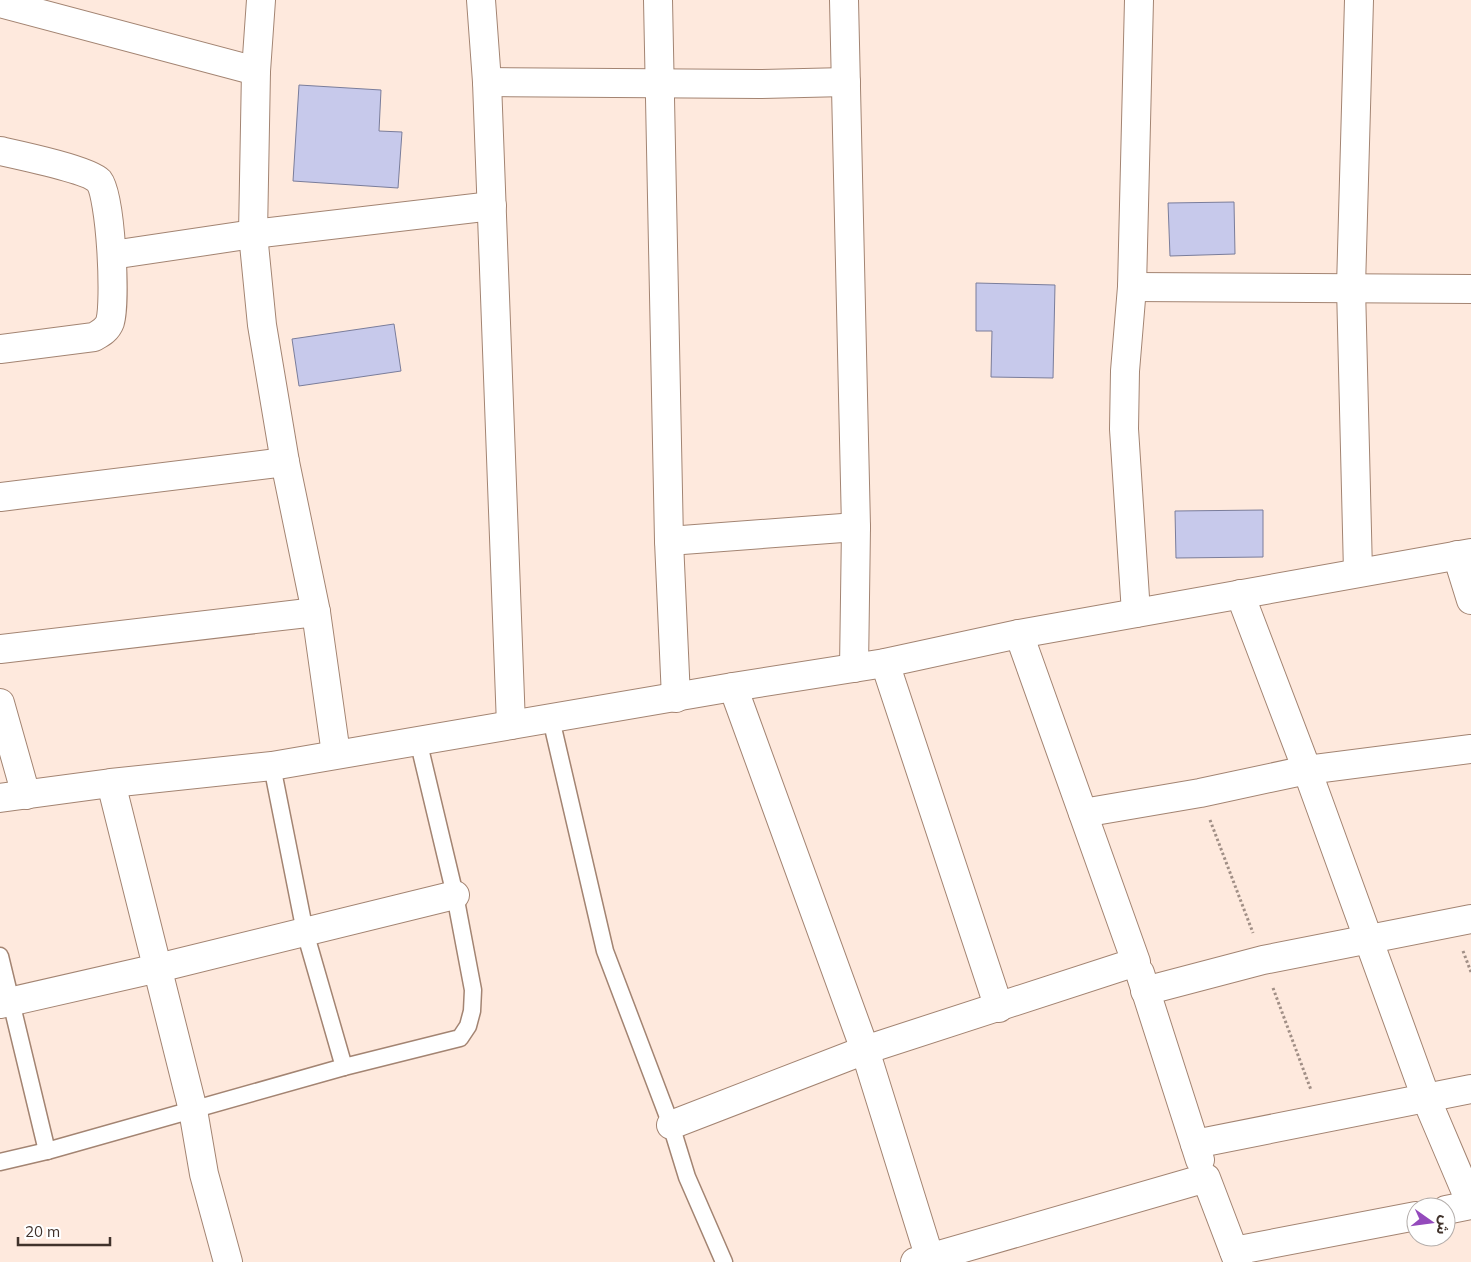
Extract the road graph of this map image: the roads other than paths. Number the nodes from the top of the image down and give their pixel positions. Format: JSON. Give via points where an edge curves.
{"nodes":[{"id":1,"x":261,"y":0,"type":"edge"},
{"id":2,"x":482,"y":0,"type":"edge"},
{"id":3,"x":658,"y":0,"type":"edge"},
{"id":4,"x":844,"y":0,"type":"edge"},
{"id":5,"x":1139,"y":0,"type":"edge"},
{"id":6,"x":1359,"y":0,"type":"edge"},
{"id":7,"x":0,"y":3,"type":"edge"},
{"id":8,"x":256,"y":71,"type":"junction"},
{"id":9,"x":488,"y":82,"type":"junction"},
{"id":10,"x":846,"y":82,"type":"junction"},
{"id":11,"x":659,"y":83,"type":"junction"},
{"id":12,"x":0,"y":151,"type":"edge"},
{"id":13,"x":492,"y":206,"type":"junction"},
{"id":14,"x":253,"y":234,"type":"junction"},
{"id":15,"x":112,"y":255,"type":"junction"},
{"id":16,"x":1132,"y":287,"type":"junction"},
{"id":17,"x":1351,"y":287,"type":"junction"},
{"id":18,"x":1471,"y":289,"type":"edge"},
{"id":19,"x":0,"y":349,"type":"edge"},
{"id":20,"x":285,"y":462,"type":"junction"},
{"id":21,"x":0,"y":497,"type":"edge"},
{"id":22,"x":856,"y":527,"type":"junction"},
{"id":23,"x":669,"y":541,"type":"junction"},
{"id":24,"x":1464,"y":554,"type":"edge"},
{"id":25,"x":1358,"y":572,"type":"junction"},
{"id":26,"x":1240,"y":594,"type":"junction"},
{"id":27,"x":1471,"y":600,"type":"edge"},
{"id":28,"x":316,"y":612,"type":"junction"},
{"id":29,"x":1136,"y":612,"type":"junction"},
{"id":30,"x":1019,"y":634,"type":"junction"},
{"id":31,"x":0,"y":649,"type":"edge"},
{"id":32,"x":885,"y":663,"type":"junction"},
{"id":33,"x":854,"y":668,"type":"junction"},
{"id":34,"x":733,"y":687,"type":"junction"},
{"id":35,"x":676,"y":698,"type":"junction"},
{"id":36,"x":0,"y":704,"type":"edge"},
{"id":37,"x":551,"y":718,"type":"junction"},
{"id":38,"x":511,"y":725,"type":"junction"},
{"id":39,"x":418,"y":740,"type":"junction"},
{"id":40,"x":1471,"y":749,"type":"edge"},
{"id":41,"x":336,"y":754,"type":"junction"},
{"id":42,"x":272,"y":766,"type":"junction"},
{"id":43,"x":1307,"y":770,"type":"junction"},
{"id":44,"x":111,"y":783,"type":"junction"},
{"id":45,"x":13,"y":796,"type":"edge"},
{"id":46,"x":1083,"y":813,"type":"junction"},
{"id":47,"x":455,"y":895,"type":"junction"},
{"id":48,"x":1471,"y":919,"type":"edge"},
{"id":49,"x":305,"y":932,"type":"junction"},
{"id":50,"x":1369,"y":938,"type":"junction"},
{"id":51,"x":0,"y":956,"type":"edge"},
{"id":52,"x":1136,"y":962,"type":"junction"},
{"id":53,"x":158,"y":968,"type":"junction"},
{"id":54,"x":1145,"y":991,"type":"junction"},
{"id":55,"x":6,"y":1002,"type":"edge"},
{"id":56,"x":999,"y":1008,"type":"junction"},
{"id":57,"x":865,"y":1050,"type":"junction"},
{"id":58,"x":344,"y":1067,"type":"junction"},
{"id":59,"x":1471,"y":1089,"type":"edge"},
{"id":60,"x":1426,"y":1098,"type":"junction"},
{"id":61,"x":193,"y":1110,"type":"junction"},
{"id":62,"x":671,"y":1125,"type":"junction"},
{"id":63,"x":1195,"y":1144,"type":"junction"},
{"id":64,"x":47,"y":1151,"type":"junction"},
{"id":65,"x":0,"y":1162,"type":"edge"},
{"id":66,"x":1206,"y":1178,"type":"junction"},
{"id":67,"x":1471,"y":1205,"type":"edge"},
{"id":68,"x":1456,"y":1208,"type":"edge"},
{"id":69,"x":1406,"y":1218,"type":"edge"},
{"id":70,"x":1236,"y":1257,"type":"edge"},
{"id":71,"x":925,"y":1260,"type":"edge"},
{"id":72,"x":225,"y":1261,"type":"edge"},
{"id":73,"x":724,"y":1262,"type":"edge"}],
"edges":[{"from":1,"to":8,"type":"street"},
{"from":2,"to":9,"type":"street"},
{"from":3,"to":11,"type":"street"},
{"from":4,"to":10,"type":"street"},
{"from":5,"to":16,"type":"street"},
{"from":6,"to":17,"type":"street"},
{"from":7,"to":8,"type":"street"},
{"from":8,"to":14,"type":"street"},
{"from":9,"to":11,"type":"street"},
{"from":9,"to":13,"type":"street"},
{"from":10,"to":11,"type":"street"},
{"from":10,"to":22,"type":"street"},
{"from":11,"to":23,"type":"street"},
{"from":12,"to":15,"type":"street","via":[[81,172],[98,180],[103,189]]},
{"from":13,"to":14,"type":"street"},
{"from":13,"to":38,"type":"street"},
{"from":14,"to":15,"type":"street"},
{"from":14,"to":20,"type":"street","via":[[262,325]]},
{"from":15,"to":19,"type":"street","via":[[110,321],[104,331],[94,337]]},
{"from":16,"to":17,"type":"street"},
{"from":16,"to":29,"type":"street","via":[[1124,371],[1124,429]]},
{"from":17,"to":18,"type":"street"},
{"from":17,"to":25,"type":"street"},
{"from":20,"to":21,"type":"street"},
{"from":20,"to":28,"type":"street"},
{"from":22,"to":23,"type":"street"},
{"from":22,"to":33,"type":"street"},
{"from":23,"to":35,"type":"street"},
{"from":24,"to":25,"type":"street"},
{"from":24,"to":27,"type":"street"},
{"from":25,"to":26,"type":"street"},
{"from":26,"to":29,"type":"street"},
{"from":26,"to":43,"type":"street"},
{"from":28,"to":31,"type":"street"},
{"from":28,"to":41,"type":"street"},
{"from":29,"to":30,"type":"street"},
{"from":30,"to":32,"type":"street"},
{"from":30,"to":46,"type":"street"},
{"from":32,"to":33,"type":"street"},
{"from":32,"to":56,"type":"street"},
{"from":33,"to":34,"type":"street"},
{"from":34,"to":35,"type":"street"},
{"from":34,"to":57,"type":"street"},
{"from":35,"to":37,"type":"street"},
{"from":36,"to":45,"type":"street"},
{"from":37,"to":38,"type":"street"},
{"from":37,"to":62,"type":"lane","via":[[605,951]]},
{"from":38,"to":39,"type":"street"},
{"from":39,"to":41,"type":"street"},
{"from":39,"to":47,"type":"lane"},
{"from":40,"to":43,"type":"street"},
{"from":41,"to":42,"type":"street"},
{"from":42,"to":44,"type":"street"},
{"from":42,"to":49,"type":"lane"},
{"from":43,"to":46,"type":"street"},
{"from":43,"to":50,"type":"street"},
{"from":44,"to":45,"type":"street"},
{"from":44,"to":53,"type":"street"},
{"from":46,"to":52,"type":"street"},
{"from":47,"to":49,"type":"street"},
{"from":47,"to":58,"type":"lane","via":[[473,990],[468,1026],[460,1038]]},
{"from":48,"to":50,"type":"street"},
{"from":49,"to":53,"type":"street"},
{"from":49,"to":58,"type":"lane"},
{"from":50,"to":54,"type":"street","via":[[1263,960]]},
{"from":50,"to":60,"type":"street"},
{"from":51,"to":55,"type":"lane"},
{"from":52,"to":54,"type":"street"},
{"from":52,"to":56,"type":"street"},
{"from":53,"to":55,"type":"street"},
{"from":53,"to":61,"type":"street"},
{"from":54,"to":63,"type":"street"},
{"from":55,"to":64,"type":"lane"},
{"from":56,"to":57,"type":"street"},
{"from":57,"to":62,"type":"street"},
{"from":57,"to":71,"type":"street"},
{"from":58,"to":61,"type":"lane"},
{"from":59,"to":60,"type":"street"},
{"from":60,"to":63,"type":"street"},
{"from":60,"to":67,"type":"street"},
{"from":61,"to":64,"type":"lane"},
{"from":61,"to":72,"type":"street","via":[[204,1174]]},
{"from":62,"to":73,"type":"lane","via":[[687,1177]]},
{"from":63,"to":66,"type":"street"},
{"from":64,"to":65,"type":"lane"},
{"from":66,"to":70,"type":"street"},
{"from":66,"to":71,"type":"street"},
{"from":67,"to":68,"type":"street"},
{"from":69,"to":70,"type":"street"}]}
